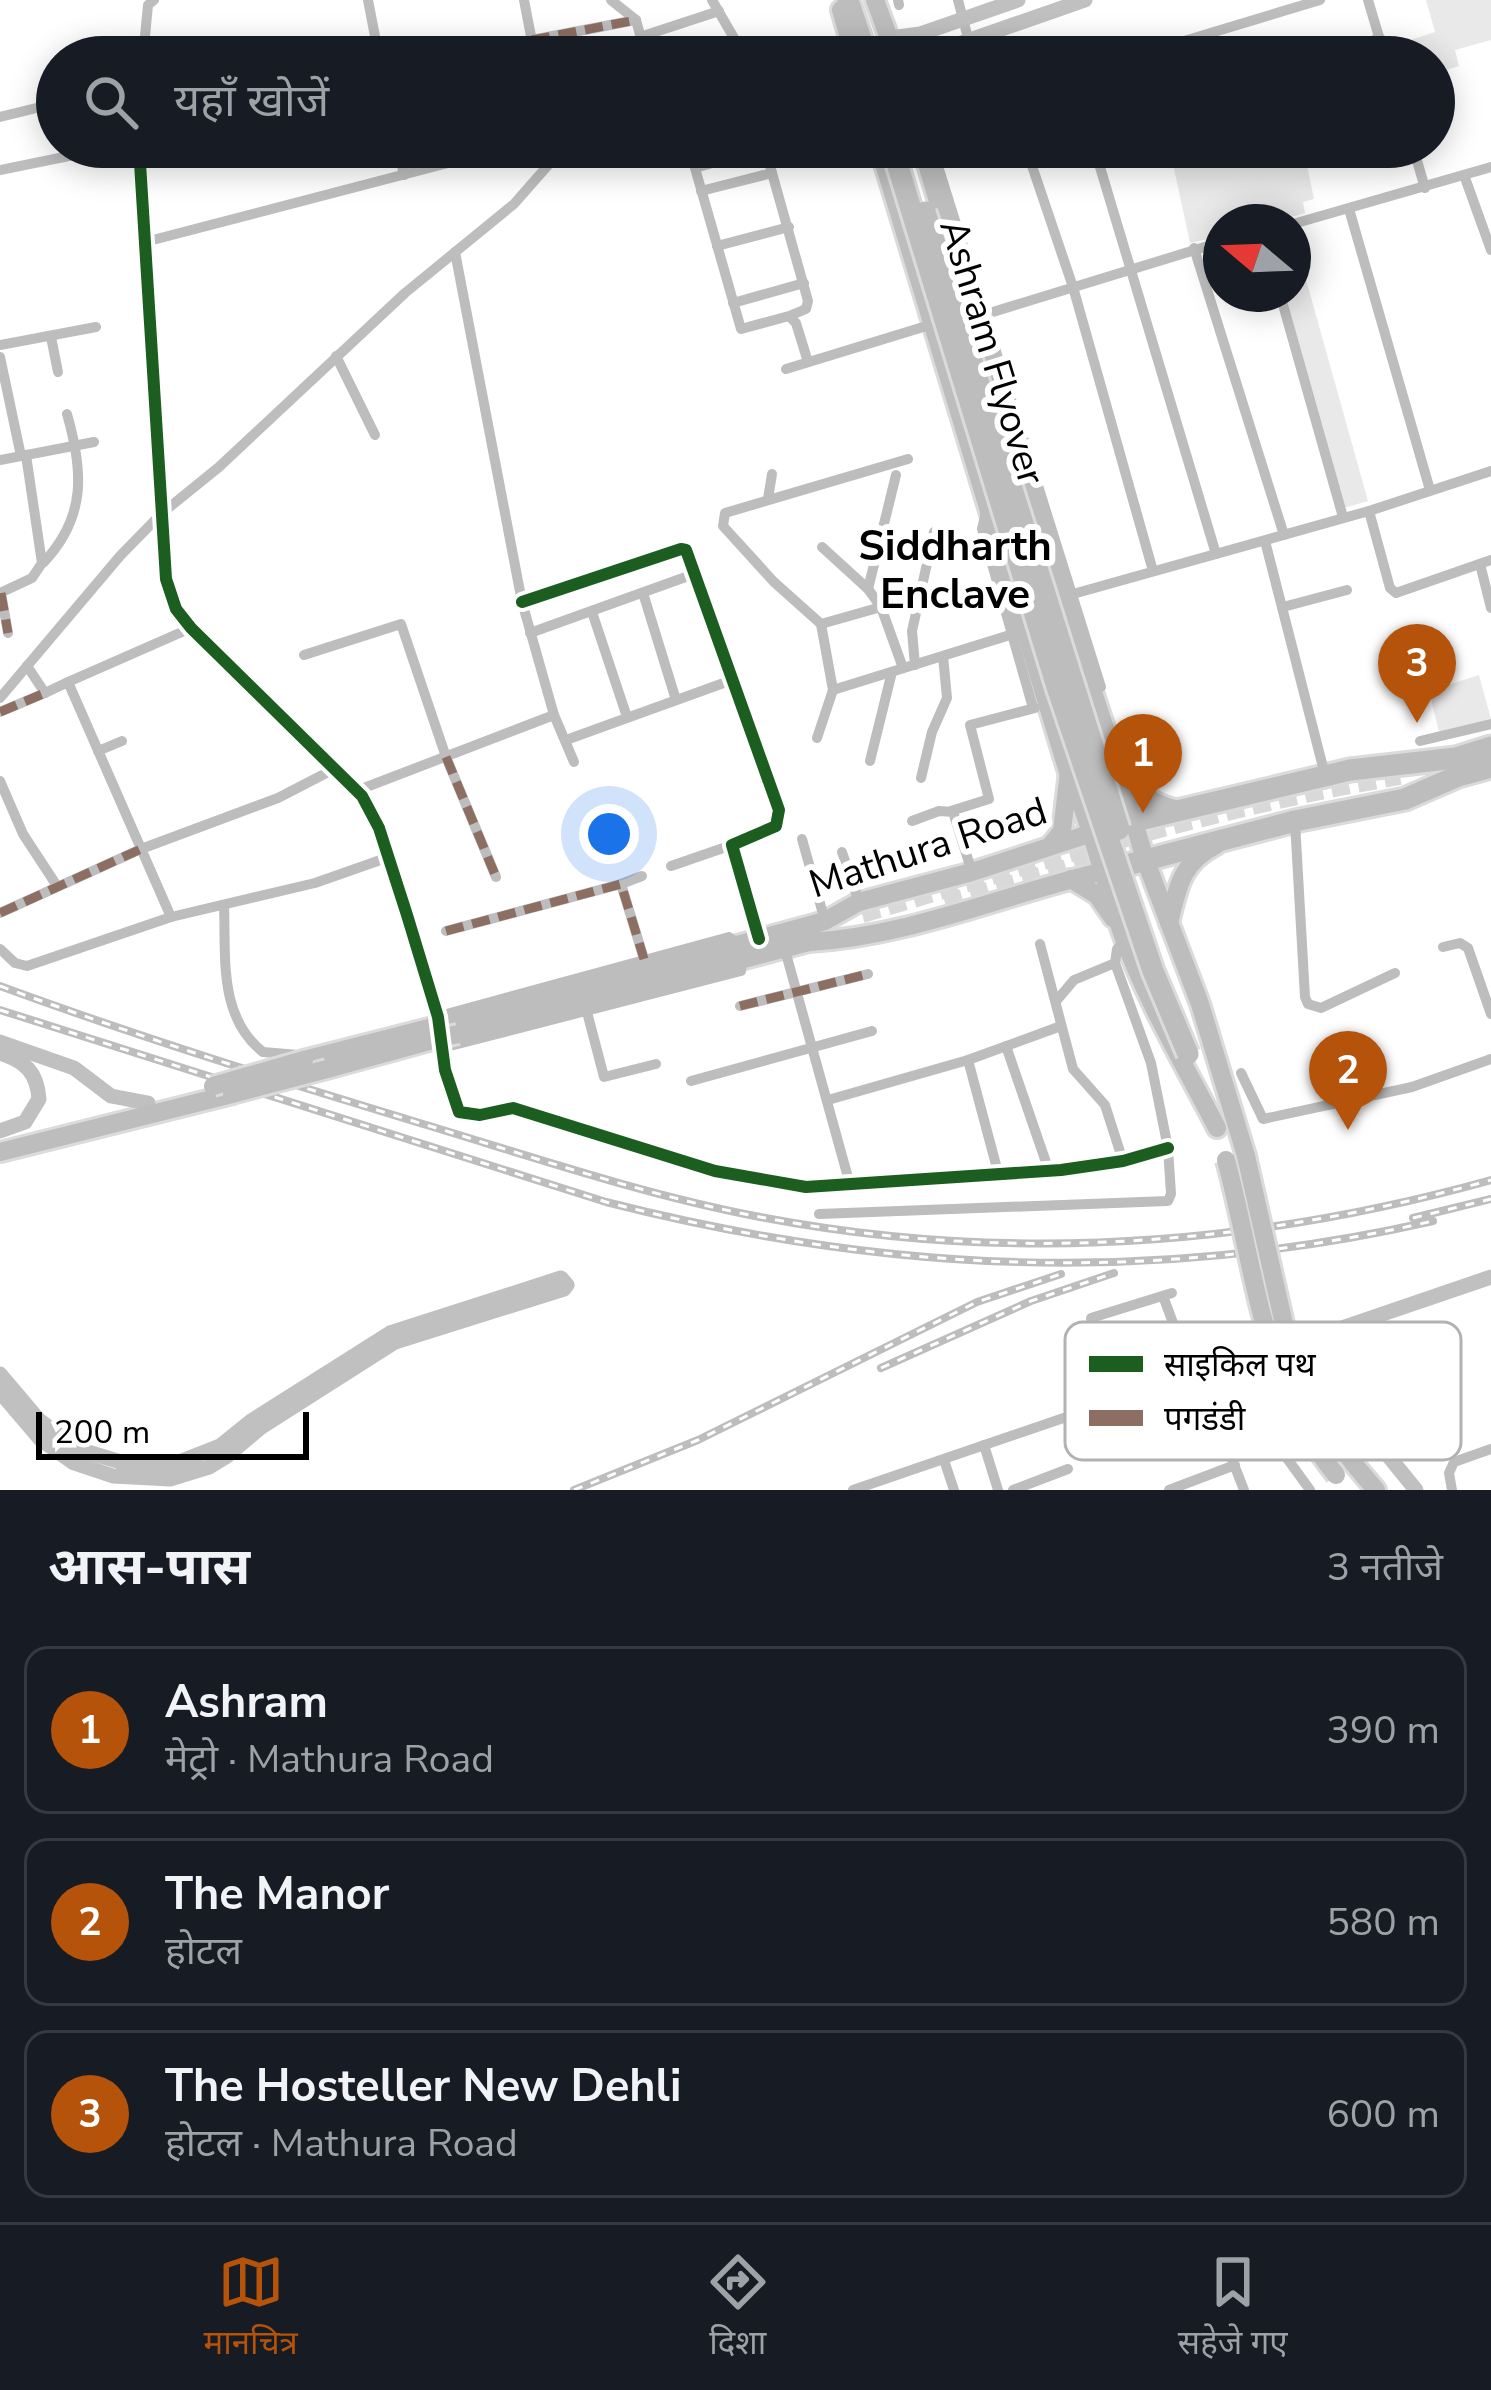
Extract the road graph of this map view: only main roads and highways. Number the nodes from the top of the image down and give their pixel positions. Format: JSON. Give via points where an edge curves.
{"nodes":[{"id":1,"x":838,"y":0,"type":"edge"},
{"id":2,"x":848,"y":0,"type":"edge"},
{"id":3,"x":861,"y":0,"type":"edge"},
{"id":4,"x":875,"y":0,"type":"edge"},
{"id":5,"x":1018,"y":0,"type":"edge"},
{"id":6,"x":1084,"y":0,"type":"edge"},
{"id":7,"x":849,"y":36,"type":"edge"},
{"id":8,"x":860,"y":36,"type":"edge"},
{"id":9,"x":880,"y":36,"type":"edge"},
{"id":10,"x":884,"y":36,"type":"edge"},
{"id":11,"x":916,"y":36,"type":"edge"},
{"id":12,"x":974,"y":36,"type":"edge"},
{"id":13,"x":885,"y":168,"type":"edge"},
{"id":14,"x":898,"y":168,"type":"edge"},
{"id":15,"x":913,"y":168,"type":"edge"},
{"id":16,"x":928,"y":168,"type":"edge"},
{"id":17,"x":950,"y":245,"type":"junction"},
{"id":18,"x":912,"y":256,"type":"junction"},
{"id":19,"x":1095,"y":708,"type":"junction"},
{"id":20,"x":1045,"y":712,"type":"junction"},
{"id":21,"x":1491,"y":747,"type":"edge"},
{"id":22,"x":1116,"y":761,"type":"junction"},
{"id":23,"x":1457,"y":767,"type":"junction"},
{"id":24,"x":1491,"y":767,"type":"edge"},
{"id":25,"x":1068,"y":772,"type":"junction"},
{"id":26,"x":1401,"y":782,"type":"tunnel mouth"},
{"id":27,"x":1178,"y":810,"type":"junction"},
{"id":28,"x":1135,"y":821,"type":"junction"},
{"id":29,"x":1093,"y":832,"type":"junction"},
{"id":30,"x":1228,"y":839,"type":"junction"},
{"id":31,"x":1048,"y":848,"type":"junction"},
{"id":32,"x":1145,"y":859,"type":"junction"},
{"id":33,"x":1104,"y":871,"type":"junction"},
{"id":34,"x":1071,"y":879,"type":"junction"},
{"id":35,"x":862,"y":914,"type":"junction"},
{"id":36,"x":1169,"y":923,"type":"junction"},
{"id":37,"x":1122,"y":933,"type":"junction"},
{"id":38,"x":809,"y":942,"type":"junction"},
{"id":39,"x":739,"y":951,"type":"junction"},
{"id":40,"x":0,"y":1042,"type":"edge"},
{"id":41,"x":1193,"y":1052,"type":"junction"},
{"id":42,"x":0,"y":1053,"type":"edge"},
{"id":43,"x":1225,"y":1097,"type":"junction"},
{"id":44,"x":148,"y":1103,"type":"junction"},
{"id":45,"x":1217,"y":1128,"type":"junction"},
{"id":46,"x":0,"y":1131,"type":"edge"},
{"id":47,"x":0,"y":1140,"type":"edge"},
{"id":48,"x":0,"y":1152,"type":"edge"},
{"id":49,"x":1236,"y":1158,"type":"junction"},
{"id":50,"x":1491,"y":1276,"type":"edge"},
{"id":51,"x":1267,"y":1322,"type":"edge"},
{"id":52,"x":1362,"y":1322,"type":"edge"},
{"id":53,"x":0,"y":1374,"type":"edge"},
{"id":54,"x":0,"y":1392,"type":"edge"},
{"id":55,"x":1335,"y":1460,"type":"edge"},
{"id":56,"x":1392,"y":1460,"type":"edge"},
{"id":57,"x":1356,"y":1483,"type":"edge"},
{"id":58,"x":1416,"y":1490,"type":"edge"}],
"edges":[{"from":1,"to":7,"type":"main road"},
{"from":2,"to":8,"type":"highway"},
{"from":3,"to":9,"type":"highway"},
{"from":4,"to":10,"type":"main road"},
{"from":5,"to":11,"type":"main road"},
{"from":6,"to":12,"type":"main road"},
{"from":13,"to":18,"type":"main road"},
{"from":14,"to":41,"type":"highway","name":"Ashram Flyover","bridge":true,"via":[[1057,688],[1153,971]]},
{"from":15,"to":41,"type":"highway","name":"Ashram Flyover","bridge":true},
{"from":16,"to":17,"type":"main road"},
{"from":17,"to":18,"type":"main road"},
{"from":17,"to":19,"type":"main road"},
{"from":18,"to":20,"type":"main road"},
{"from":19,"to":20,"type":"main road"},
{"from":19,"to":22,"type":"main road"},
{"from":20,"to":25,"type":"main road"},
{"from":21,"to":23,"type":"highway","name":"Mathura Road"},
{"from":22,"to":25,"type":"main road"},
{"from":22,"to":27,"type":"main road","via":[[1142,797]]},
{"from":22,"to":28,"type":"main road"},
{"from":23,"to":24,"type":"highway","name":"Mathura Road"},
{"from":23,"to":26,"type":"main road"},
{"from":23,"to":27,"type":"highway","name":"Mathura Road","via":[[1395,762]]},
{"from":23,"to":30,"type":"highway","name":"Mathura Road","via":[[1405,800]]},
{"from":25,"to":29,"type":"main road"},
{"from":25,"to":31,"type":"main road","via":[[1062,831]]},
{"from":27,"to":28,"type":"highway","name":"Mathura Road"},
{"from":28,"to":29,"type":"main road","name":"Mathura Road"},
{"from":28,"to":32,"type":"main road"},
{"from":29,"to":31,"type":"main road","name":"Mathura Road"},
{"from":29,"to":33,"type":"main road"},
{"from":30,"to":32,"type":"highway","name":"Mathura Road"},
{"from":30,"to":36,"type":"main road","via":[[1186,867]]},
{"from":31,"to":35,"type":"main road","name":"Mathura Road"},
{"from":32,"to":33,"type":"highway","name":"Mathura Road"},
{"from":32,"to":36,"type":"main road"},
{"from":33,"to":34,"type":"main road","name":"Mathura Road"},
{"from":33,"to":37,"type":"main road"},
{"from":34,"to":37,"type":"main road","via":[[1097,896]]},
{"from":34,"to":38,"type":"main road","name":"Mathura Road","via":[[868,935]]},
{"from":35,"to":38,"type":"main road"},
{"from":35,"to":39,"type":"main road","name":"Mathura Road"},
{"from":36,"to":37,"type":"main road"},
{"from":36,"to":43,"type":"main road"},
{"from":37,"to":45,"type":"main road"},
{"from":38,"to":39,"type":"main road","name":"Mathura Road"},
{"from":39,"to":44,"type":"main road","bridge":true},
{"from":39,"to":48,"type":"main road","bridge":true},
{"from":40,"to":44,"type":"main road","via":[[74,1068],[111,1096]]},
{"from":41,"to":43,"type":"main road"},
{"from":41,"to":45,"type":"main road"},
{"from":42,"to":46,"type":"main road","via":[[34,1074],[39,1099],[25,1123]]},
{"from":43,"to":49,"type":"main road"},
{"from":44,"to":47,"type":"main road"},
{"from":45,"to":49,"type":"main road"},
{"from":49,"to":51,"type":"main road","bridge":true},
{"from":50,"to":52,"type":"main road"},
{"from":53,"to":54,"type":"main road","via":[[78,1450],[124,1463],[174,1464],[220,1446],[390,1333],[561,1278],[567,1285],[395,1342],[227,1456],[170,1479],[113,1476],[74,1463],[40,1439]]},
{"from":55,"to":57,"type":"main road","bridge":true},
{"from":56,"to":58,"type":"main road"}]}
